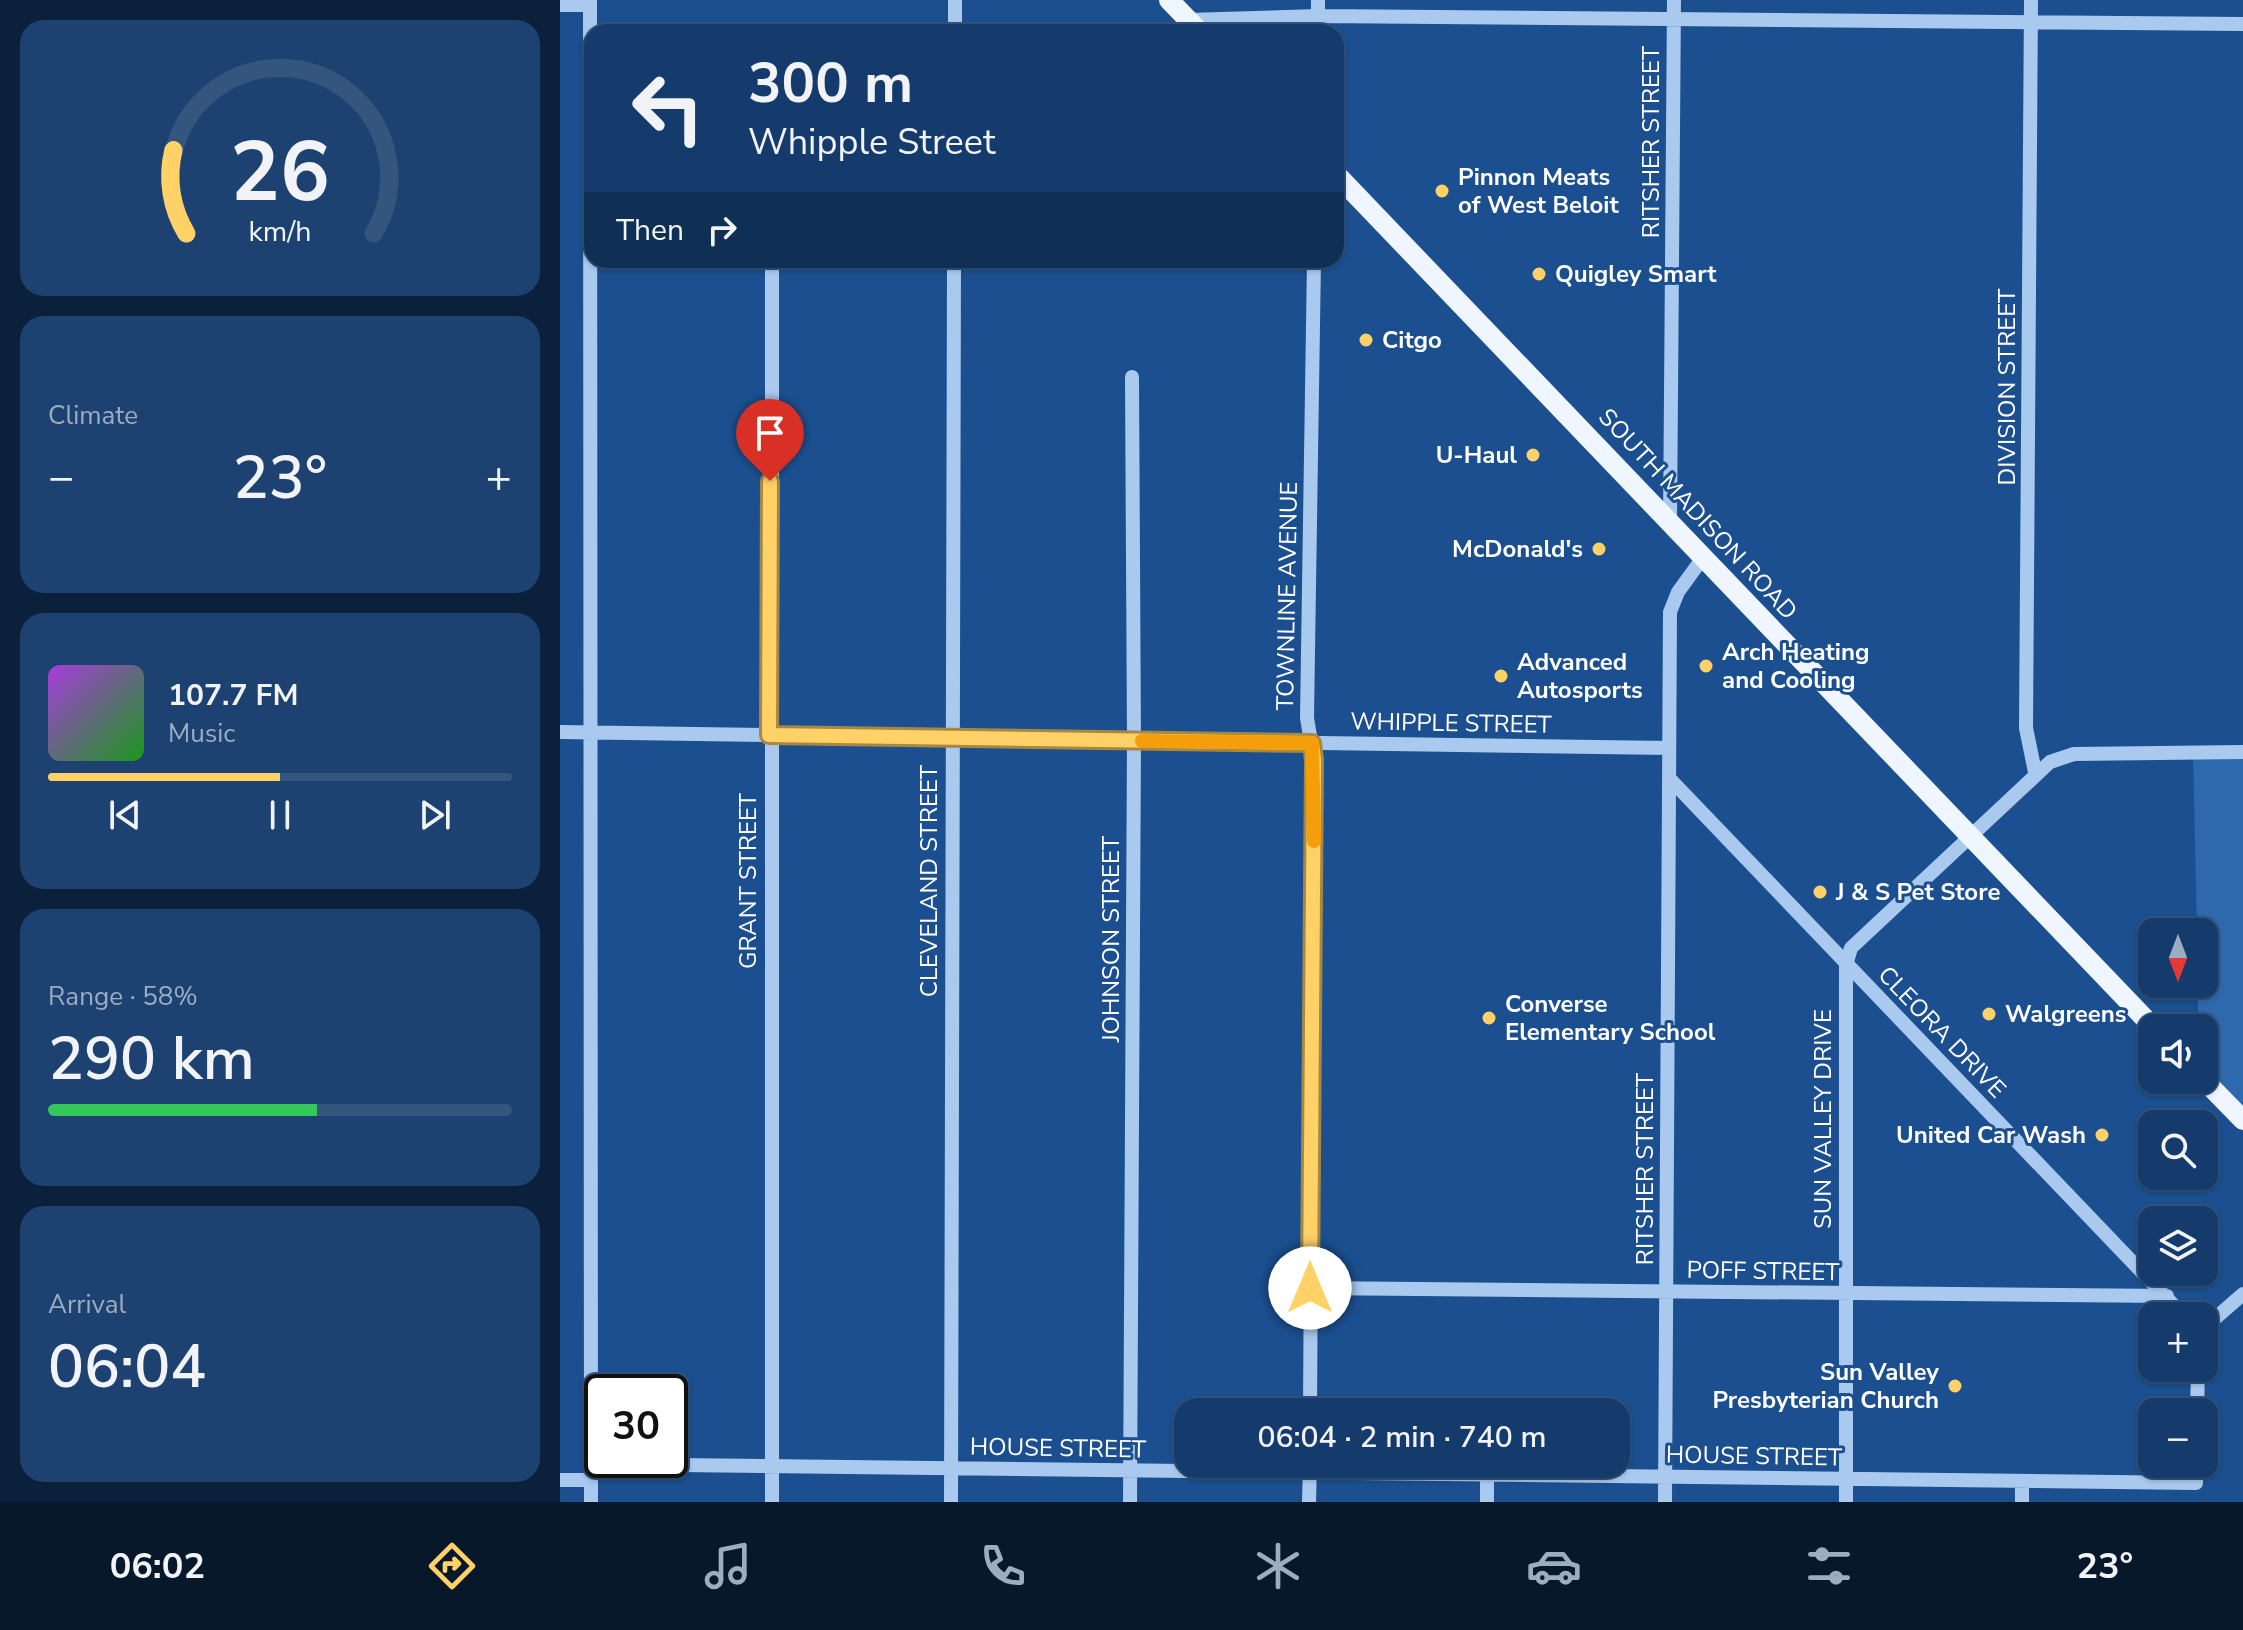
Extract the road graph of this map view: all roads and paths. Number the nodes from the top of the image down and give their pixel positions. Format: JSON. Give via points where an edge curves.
{"nodes":[{"id":1,"x":955,"y":0,"type":"edge"},
{"id":2,"x":1169,"y":0,"type":"edge"},
{"id":3,"x":1318,"y":0,"type":"edge"},
{"id":4,"x":1674,"y":0,"type":"edge"},
{"id":5,"x":2031,"y":0,"type":"edge"},
{"id":6,"x":590,"y":3,"type":"edge"},
{"id":7,"x":560,"y":5,"type":"edge"},
{"id":8,"x":1318,"y":16,"type":"junction"},
{"id":9,"x":1673,"y":20,"type":"junction"},
{"id":10,"x":2031,"y":23,"type":"junction"},
{"id":11,"x":590,"y":24,"type":"edge"},
{"id":12,"x":955,"y":24,"type":"edge"},
{"id":13,"x":1192,"y":24,"type":"edge"},
{"id":14,"x":1219,"y":24,"type":"edge"},
{"id":15,"x":1318,"y":24,"type":"edge"},
{"id":16,"x":2243,"y":24,"type":"edge"},
{"id":17,"x":1344,"y":182,"type":"edge"},
{"id":18,"x":590,"y":268,"type":"edge"},
{"id":19,"x":772,"y":268,"type":"edge"},
{"id":20,"x":954,"y":268,"type":"edge"},
{"id":21,"x":1314,"y":268,"type":"edge"},
{"id":22,"x":1132,"y":377,"type":"dead end"},
{"id":23,"x":1670,"y":525,"type":"junction"},
{"id":24,"x":1702,"y":559,"type":"junction"},
{"id":25,"x":560,"y":732,"type":"edge"},
{"id":26,"x":591,"y":732,"type":"junction"},
{"id":27,"x":769,"y":735,"type":"junction"},
{"id":28,"x":951,"y":739,"type":"junction"},
{"id":29,"x":1134,"y":741,"type":"junction"},
{"id":30,"x":1312,"y":743,"type":"junction"},
{"id":31,"x":1669,"y":748,"type":"junction"},
{"id":32,"x":2243,"y":752,"type":"edge"},
{"id":33,"x":2035,"y":772,"type":"junction"},
{"id":34,"x":1669,"y":778,"type":"junction"},
{"id":35,"x":1969,"y":836,"type":"junction"},
{"id":36,"x":1846,"y":965,"type":"junction"},
{"id":37,"x":2141,"y":1014,"type":"edge"},
{"id":38,"x":2218,"y":1094,"type":"edge"},
{"id":39,"x":2243,"y":1120,"type":"edge"},
{"id":40,"x":1310,"y":1288,"type":"junction"},
{"id":41,"x":1666,"y":1292,"type":"junction"},
{"id":42,"x":1844,"y":1294,"type":"junction"},
{"id":43,"x":2243,"y":1294,"type":"edge"},
{"id":44,"x":2167,"y":1296,"type":"junction"},
{"id":45,"x":2172,"y":1302,"type":"edge"},
{"id":46,"x":2218,"y":1316,"type":"edge"},
{"id":47,"x":591,"y":1374,"type":"edge"},
{"id":48,"x":1310,"y":1398,"type":"edge"},
{"id":49,"x":688,"y":1465,"type":"edge"},
{"id":50,"x":772,"y":1466,"type":"junction"},
{"id":51,"x":951,"y":1469,"type":"junction"},
{"id":52,"x":1174,"y":1470,"type":"edge"},
{"id":53,"x":1130,"y":1471,"type":"junction"},
{"id":54,"x":1630,"y":1477,"type":"edge"},
{"id":55,"x":1666,"y":1477,"type":"junction"},
{"id":56,"x":1310,"y":1478,"type":"edge"},
{"id":57,"x":1487,"y":1478,"type":"edge"},
{"id":58,"x":2196,"y":1478,"type":"edge"},
{"id":59,"x":1846,"y":1479,"type":"junction"},
{"id":60,"x":560,"y":1480,"type":"edge"},
{"id":61,"x":591,"y":1480,"type":"joint"},
{"id":62,"x":2022,"y":1482,"type":"junction"},
{"id":63,"x":591,"y":1502,"type":"edge"},
{"id":64,"x":772,"y":1502,"type":"edge"},
{"id":65,"x":951,"y":1502,"type":"edge"},
{"id":66,"x":1130,"y":1502,"type":"edge"},
{"id":67,"x":1309,"y":1502,"type":"edge"},
{"id":68,"x":1487,"y":1502,"type":"edge"},
{"id":69,"x":1665,"y":1502,"type":"edge"},
{"id":70,"x":1846,"y":1502,"type":"edge"},
{"id":71,"x":2022,"y":1502,"type":"edge"}],
"edges":[{"from":1,"to":12,"type":"street"},
{"from":2,"to":13,"type":"main road"},
{"from":3,"to":8,"type":"street"},
{"from":4,"to":9,"type":"street","name":"RITSHER STREET"},
{"from":5,"to":10,"type":"street","name":"DIVISION STREET"},
{"from":6,"to":7,"type":"street"},
{"from":6,"to":11,"type":"street"},
{"from":8,"to":9,"type":"street"},
{"from":8,"to":14,"type":"street"},
{"from":8,"to":15,"type":"street"},
{"from":9,"to":10,"type":"street"},
{"from":9,"to":23,"type":"street","name":"RITSHER STREET"},
{"from":10,"to":16,"type":"street"},
{"from":10,"to":33,"type":"street","name":"DIVISION STREET","via":[[2026,728]]},
{"from":17,"to":23,"type":"main road","name":"SOUTH MADISON ROAD"},
{"from":18,"to":26,"type":"street"},
{"from":19,"to":27,"type":"street","name":"GRANT STREET"},
{"from":20,"to":28,"type":"street","name":"CLEVELAND STREET"},
{"from":21,"to":30,"type":"street","name":"TOWNLINE AVENUE","via":[[1307,718]]},
{"from":22,"to":29,"type":"street","name":"JOHNSON STREET"},
{"from":23,"to":24,"type":"main road","name":"SOUTH MADISON ROAD"},
{"from":24,"to":31,"type":"street","name":"RITSHER STREET","via":[[1670,612]]},
{"from":24,"to":35,"type":"main road","name":"SOUTH MADISON ROAD"},
{"from":25,"to":26,"type":"street","name":"WHIPPLE STREET"},
{"from":26,"to":27,"type":"street","name":"WHIPPLE STREET"},
{"from":26,"to":47,"type":"street"},
{"from":27,"to":28,"type":"street","name":"WHIPPLE STREET"},
{"from":27,"to":50,"type":"street","name":"GRANT STREET"},
{"from":28,"to":29,"type":"street","name":"WHIPPLE STREET"},
{"from":28,"to":51,"type":"street","name":"CLEVELAND STREET"},
{"from":29,"to":30,"type":"street","name":"WHIPPLE STREET"},
{"from":29,"to":53,"type":"street","name":"JOHNSON STREET"},
{"from":30,"to":31,"type":"street","name":"WHIPPLE STREET"},
{"from":30,"to":40,"type":"street","name":"TOWNLINE AVENUE"},
{"from":31,"to":34,"type":"street","name":"RITSHER STREET"},
{"from":32,"to":33,"type":"street","via":[[2074,754]]},
{"from":33,"to":35,"type":"street"},
{"from":34,"to":36,"type":"street","name":"CLEORA DRIVE"},
{"from":34,"to":41,"type":"street","name":"RITSHER STREET"},
{"from":35,"to":36,"type":"street","via":[[1860,937]]},
{"from":35,"to":37,"type":"main road","name":"SOUTH MADISON ROAD"},
{"from":36,"to":42,"type":"street","name":"SUN VALLEY DRIVE"},
{"from":36,"to":44,"type":"street","name":"CLEORA DRIVE"},
{"from":38,"to":39,"type":"main road"},
{"from":40,"to":41,"type":"street","name":"POFF STREET"},
{"from":40,"to":48,"type":"street","name":"TOWNLINE AVENUE"},
{"from":41,"to":42,"type":"street","name":"POFF STREET"},
{"from":41,"to":55,"type":"street","name":"RITSHER STREET"},
{"from":42,"to":44,"type":"street","name":"POFF STREET"},
{"from":42,"to":59,"type":"street","name":"SUN VALLEY DRIVE"},
{"from":43,"to":46,"type":"street"},
{"from":44,"to":45,"type":"street","name":"CLEORA DRIVE"},
{"from":49,"to":50,"type":"street","name":"HOUSE STREET"},
{"from":50,"to":51,"type":"street","name":"HOUSE STREET"},
{"from":50,"to":64,"type":"street","name":"GRANT STREET"},
{"from":51,"to":53,"type":"street","name":"HOUSE STREET"},
{"from":51,"to":65,"type":"street","name":"CLEVELAND STREET"},
{"from":52,"to":53,"type":"street","name":"HOUSE STREET"},
{"from":53,"to":66,"type":"street","name":"JOHNSON STREET"},
{"from":54,"to":55,"type":"street","name":"HOUSE STREET"},
{"from":55,"to":59,"type":"street","name":"HOUSE STREET"},
{"from":55,"to":69,"type":"street","name":"RITSHER STREET"},
{"from":56,"to":67,"type":"street"},
{"from":57,"to":68,"type":"street"},
{"from":58,"to":62,"type":"street","name":"HOUSE STREET","via":[[2196,1483]]},
{"from":59,"to":62,"type":"street","name":"HOUSE STREET"},
{"from":59,"to":70,"type":"street","name":"SUN VALLEY DRIVE"},
{"from":60,"to":61,"type":"street"},
{"from":61,"to":63,"type":"street"},
{"from":62,"to":71,"type":"street"}]}
